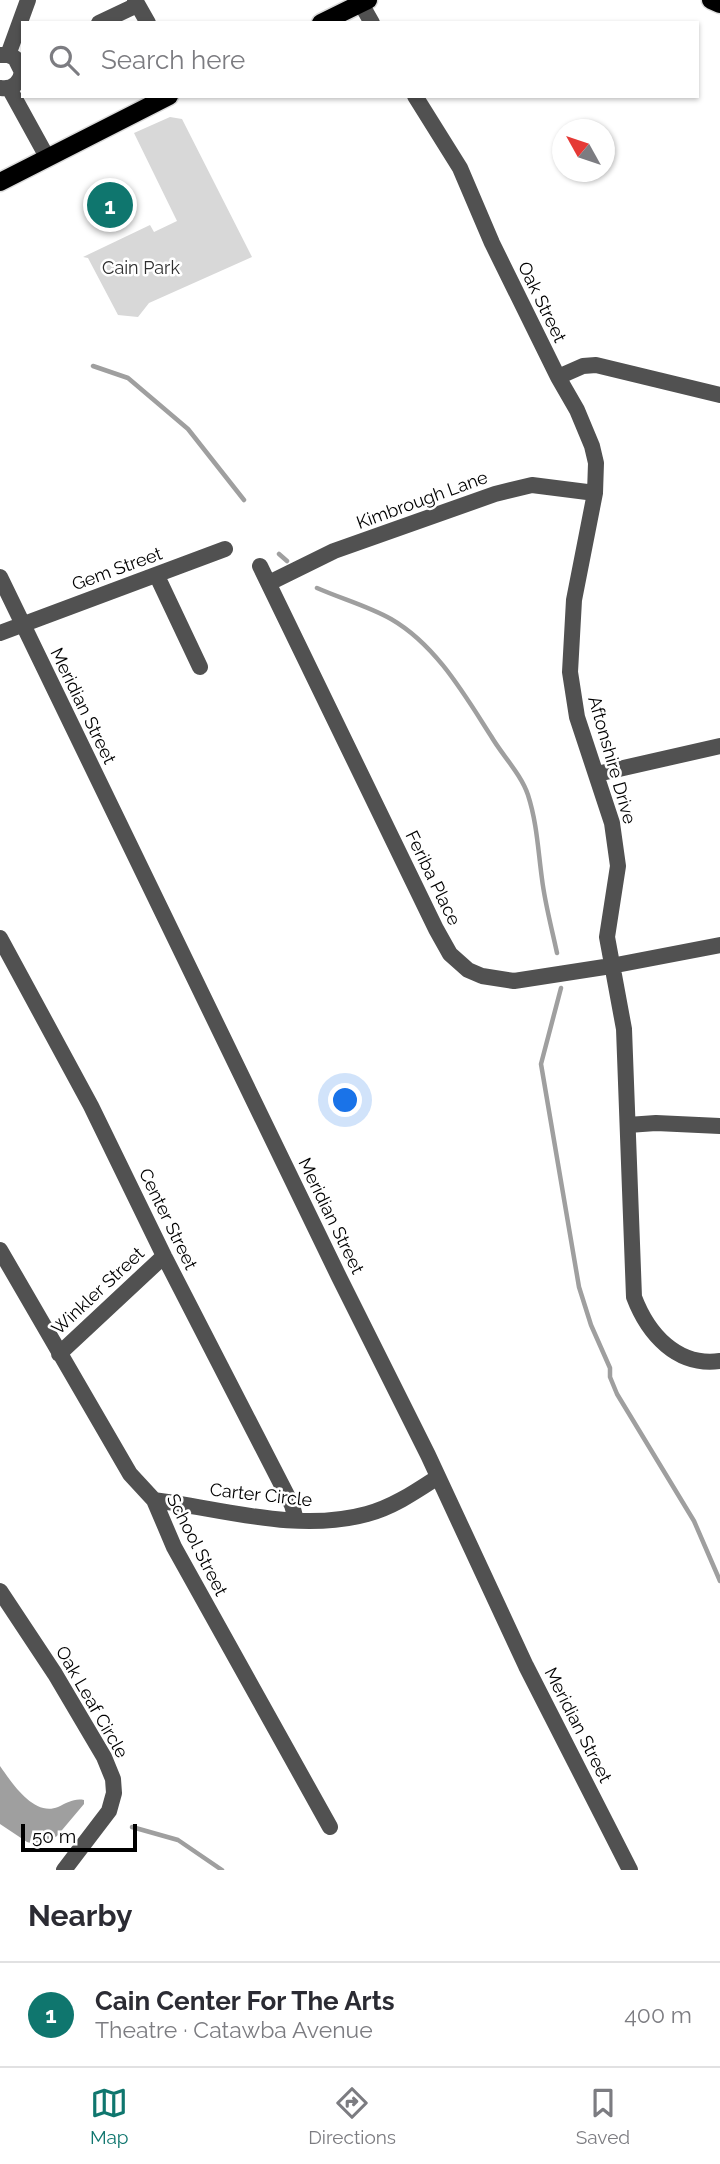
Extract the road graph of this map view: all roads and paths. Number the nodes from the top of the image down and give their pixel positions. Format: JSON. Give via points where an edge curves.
{"nodes":[{"id":1,"x":28,"y":0,"type":"edge"},
{"id":2,"x":711,"y":0,"type":"edge"},
{"id":3,"x":362,"y":1,"type":"edge"},
{"id":4,"x":136,"y":2,"type":"edge"},
{"id":5,"x":720,"y":4,"type":"edge"},
{"id":6,"x":22,"y":21,"type":"edge"},
{"id":7,"x":103,"y":21,"type":"edge"},
{"id":8,"x":147,"y":21,"type":"edge"},
{"id":9,"x":325,"y":21,"type":"edge"},
{"id":10,"x":371,"y":21,"type":"edge"},
{"id":11,"x":21,"y":25,"type":"edge"},
{"id":12,"x":12,"y":58,"type":"edge"},
{"id":13,"x":5,"y":88,"type":"edge"},
{"id":14,"x":165,"y":98,"type":"edge"},
{"id":15,"x":416,"y":98,"type":"edge"},
{"id":16,"x":47,"y":157,"type":"junction"},
{"id":17,"x":0,"y":182,"type":"edge"},
{"id":18,"x":558,"y":377,"type":"junction"},
{"id":19,"x":720,"y":395,"type":"edge"},
{"id":20,"x":595,"y":493,"type":"junction"},
{"id":21,"x":225,"y":549,"type":"dead end"},
{"id":22,"x":260,"y":566,"type":"dead end"},
{"id":23,"x":157,"y":576,"type":"junction"},
{"id":24,"x":0,"y":577,"type":"edge"},
{"id":25,"x":268,"y":583,"type":"junction"},
{"id":26,"x":21,"y":624,"type":"junction"},
{"id":27,"x":0,"y":633,"type":"edge"},
{"id":28,"x":200,"y":667,"type":"dead end"},
{"id":29,"x":720,"y":746,"type":"edge"},
{"id":30,"x":597,"y":774,"type":"junction"},
{"id":31,"x":0,"y":938,"type":"edge"},
{"id":32,"x":720,"y":945,"type":"edge"},
{"id":33,"x":611,"y":966,"type":"junction"},
{"id":34,"x":628,"y":1125,"type":"junction"},
{"id":35,"x":720,"y":1126,"type":"edge"},
{"id":36,"x":0,"y":1250,"type":"edge"},
{"id":37,"x":164,"y":1256,"type":"junction"},
{"id":38,"x":60,"y":1354,"type":"junction"},
{"id":39,"x":720,"y":1361,"type":"edge"},
{"id":40,"x":438,"y":1477,"type":"junction"},
{"id":41,"x":154,"y":1500,"type":"junction"},
{"id":42,"x":296,"y":1520,"type":"junction"},
{"id":43,"x":0,"y":1591,"type":"edge"},
{"id":44,"x":330,"y":1827,"type":"dead end"},
{"id":45,"x":64,"y":1870,"type":"edge"},
{"id":46,"x":630,"y":1870,"type":"edge"}],
"edges":[{"from":1,"to":6,"type":"street"},
{"from":2,"to":5,"type":"main road"},
{"from":3,"to":9,"type":"main road"},
{"from":3,"to":10,"type":"street"},
{"from":4,"to":7,"type":"street"},
{"from":4,"to":8,"type":"street"},
{"from":11,"to":12,"type":"street"},
{"from":12,"to":13,"type":"street","via":[[21,77]]},
{"from":13,"to":16,"type":"street"},
{"from":14,"to":16,"type":"main road"},
{"from":15,"to":18,"type":"street","name":"Oak Street","via":[[460,168]]},
{"from":16,"to":17,"type":"main road"},
{"from":18,"to":19,"type":"street","via":[[596,365]]},
{"from":18,"to":20,"type":"street","name":"Aftonshire Drive","via":[[592,446]]},
{"from":20,"to":25,"type":"street","name":"Kimbrough Lane","via":[[533,485],[495,494],[334,551]]},
{"from":20,"to":30,"type":"street","name":"Aftonshire Drive","via":[[574,600],[570,672],[577,717]]},
{"from":21,"to":23,"type":"street","name":"Gem Street"},
{"from":22,"to":25,"type":"street","name":"Feriba Place"},
{"from":23,"to":26,"type":"street","name":"Gem Street"},
{"from":23,"to":28,"type":"street"},
{"from":24,"to":26,"type":"street","name":"Meridian Street"},
{"from":25,"to":33,"type":"street","name":"Feriba Place","via":[[450,954],[482,976],[514,981]]},
{"from":26,"to":27,"type":"street","name":"Gem Street"},
{"from":26,"to":40,"type":"street","name":"Meridian Street"},
{"from":29,"to":30,"type":"street"},
{"from":30,"to":33,"type":"street","name":"Aftonshire Drive","via":[[612,823],[618,866],[607,937]]},
{"from":31,"to":37,"type":"street","name":"Center Street","via":[[91,1106]]},
{"from":32,"to":33,"type":"street","name":"Feriba Place"},
{"from":33,"to":34,"type":"street","name":"Aftonshire Drive","via":[[624,1028]]},
{"from":34,"to":35,"type":"street"},
{"from":34,"to":39,"type":"street","name":"Aftonshire Drive","via":[[632,1270],[640,1312],[654,1334],[675,1352],[702,1362]]},
{"from":36,"to":38,"type":"street","name":"School Street"},
{"from":37,"to":38,"type":"street","name":"Winkler Street"},
{"from":37,"to":42,"type":"street","name":"Center Street","via":[[292,1504]]},
{"from":38,"to":41,"type":"street","name":"School Street","via":[[130,1474]]},
{"from":40,"to":42,"type":"street","name":"Carter Circle","via":[[365,1515]]},
{"from":40,"to":46,"type":"street","name":"Meridian Street","via":[[526,1666]]},
{"from":41,"to":42,"type":"street","name":"Carter Circle"},
{"from":41,"to":44,"type":"street","name":"School Street","via":[[174,1547]]},
{"from":43,"to":45,"type":"street","name":"Oak Leaf Circle","via":[[62,1685],[113,1779],[109,1811]]}]}
